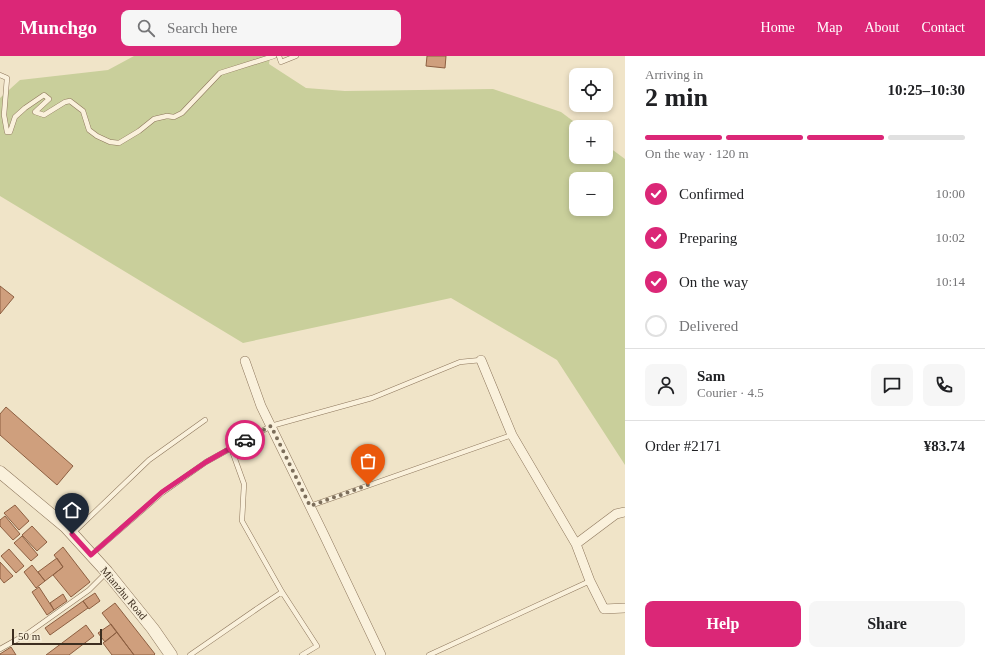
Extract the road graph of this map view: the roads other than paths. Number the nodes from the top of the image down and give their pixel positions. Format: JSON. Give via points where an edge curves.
{"nodes":[{"id":1,"x":274,"y":56,"type":"edge"},
{"id":2,"x":279,"y":56,"type":"edge"},
{"id":3,"x":296,"y":56,"type":"edge"},
{"id":4,"x":0,"y":75,"type":"edge"},
{"id":5,"x":481,"y":360,"type":"joint"},
{"id":6,"x":244,"y":361,"type":"dead end"},
{"id":7,"x":205,"y":420,"type":"dead end"},
{"id":8,"x":271,"y":426,"type":"junction"},
{"id":9,"x":512,"y":434,"type":"junction"},
{"id":10,"x":231,"y":448,"type":"junction"},
{"id":11,"x":0,"y":472,"type":"edge"},
{"id":12,"x":310,"y":506,"type":"junction"},
{"id":13,"x":625,"y":512,"type":"edge"},
{"id":14,"x":72,"y":534,"type":"junction"},
{"id":15,"x":576,"y":544,"type":"junction"},
{"id":16,"x":91,"y":555,"type":"junction"},
{"id":17,"x":107,"y":572,"type":"junction"},
{"id":18,"x":590,"y":582,"type":"junction"},
{"id":19,"x":282,"y":592,"type":"junction"},
{"id":20,"x":625,"y":608,"type":"edge"},
{"id":21,"x":0,"y":649,"type":"edge"},
{"id":22,"x":171,"y":655,"type":"edge"},
{"id":23,"x":190,"y":655,"type":"edge"},
{"id":24,"x":302,"y":655,"type":"edge"},
{"id":25,"x":381,"y":655,"type":"edge"},
{"id":26,"x":429,"y":655,"type":"edge"}],
"edges":[{"from":1,"to":4,"type":"lane","via":[[220,73],[182,113],[174,117],[154,119],[119,143],[110,142],[89,130],[83,111],[70,101],[44,115],[35,112],[49,98],[44,95],[15,117],[10,132],[6,132],[4,115],[7,78]]},
{"from":2,"to":3,"type":"lane","via":[[281,62]]},
{"from":5,"to":8,"type":"lane","via":[[460,362],[372,398]]},
{"from":5,"to":9,"type":"street"},
{"from":6,"to":8,"type":"street"},
{"from":7,"to":14,"type":"lane","via":[[149,460]]},
{"from":8,"to":10,"type":"lane"},
{"from":8,"to":12,"type":"street"},
{"from":9,"to":12,"type":"lane"},
{"from":9,"to":15,"type":"street"},
{"from":10,"to":16,"type":"lane","via":[[162,492]]},
{"from":10,"to":19,"type":"lane","via":[[244,484],[242,521]]},
{"from":11,"to":14,"type":"street","name":"Mianzhu Road"},
{"from":12,"to":25,"type":"street"},
{"from":13,"to":15,"type":"street","via":[[616,514]]},
{"from":14,"to":16,"type":"street","name":"Mianzhu Road"},
{"from":15,"to":18,"type":"street"},
{"from":16,"to":17,"type":"street","name":"Mianzhu Road"},
{"from":17,"to":21,"type":"lane","via":[[89,590],[27,634]]},
{"from":17,"to":22,"type":"street","name":"Mianzhu Road"},
{"from":18,"to":20,"type":"street","via":[[604,609]]},
{"from":18,"to":26,"type":"lane"},
{"from":19,"to":23,"type":"lane"},
{"from":19,"to":24,"type":"lane","via":[[317,646]]}]}
